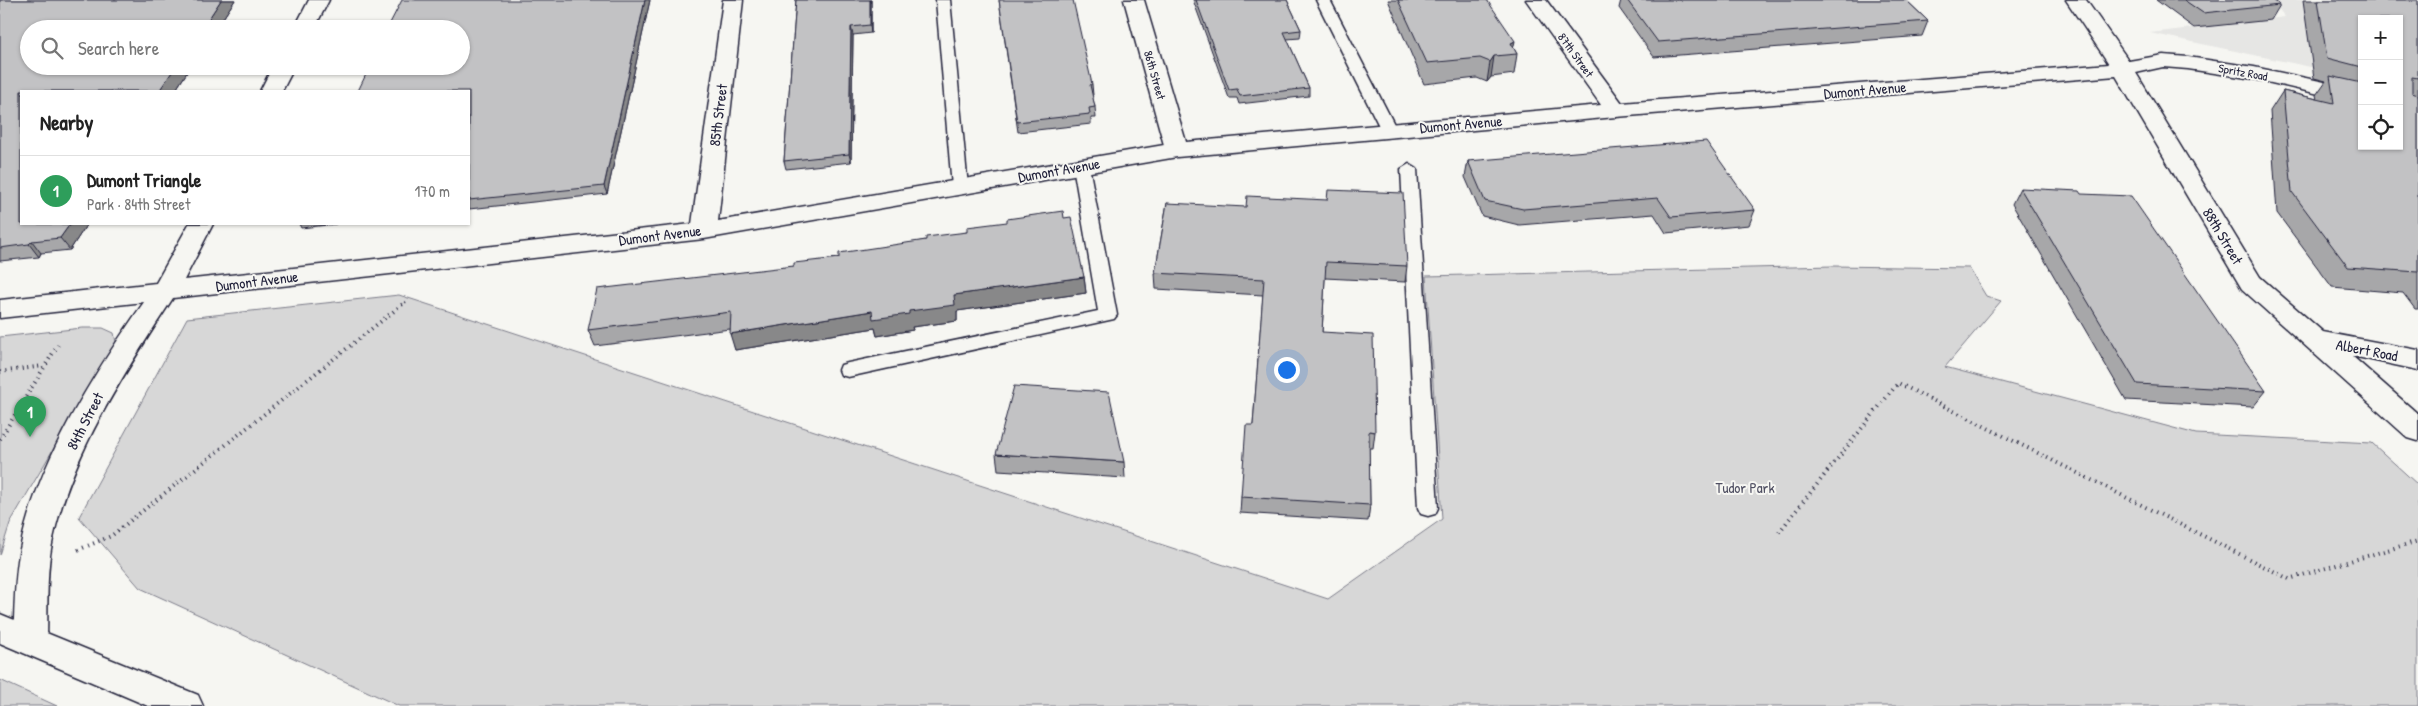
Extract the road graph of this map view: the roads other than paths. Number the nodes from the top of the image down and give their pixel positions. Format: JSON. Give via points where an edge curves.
{"nodes":[{"id":1,"x":319,"y":0,"type":"edge"},
{"id":2,"x":733,"y":0,"type":"edge"},
{"id":3,"x":943,"y":0,"type":"edge"},
{"id":4,"x":1134,"y":0,"type":"edge"},
{"id":5,"x":1323,"y":0,"type":"edge"},
{"id":6,"x":1536,"y":0,"type":"edge"},
{"id":7,"x":2076,"y":0,"type":"edge"},
{"id":8,"x":309,"y":20,"type":"edge"},
{"id":9,"x":2123,"y":69,"type":"junction"},
{"id":10,"x":279,"y":75,"type":"edge"},
{"id":11,"x":272,"y":90,"type":"edge"},
{"id":12,"x":2358,"y":95,"type":"edge"},
{"id":13,"x":1616,"y":110,"type":"junction"},
{"id":14,"x":1389,"y":130,"type":"junction"},
{"id":15,"x":1177,"y":150,"type":"junction"},
{"id":16,"x":1081,"y":166,"type":"junction"},
{"id":17,"x":1409,"y":169,"type":"dead end"},
{"id":18,"x":960,"y":187,"type":"junction"},
{"id":19,"x":200,"y":225,"type":"edge"},
{"id":20,"x":704,"y":231,"type":"junction"},
{"id":21,"x":165,"y":291,"type":"junction"},
{"id":22,"x":0,"y":310,"type":"edge"},
{"id":23,"x":2317,"y":340,"type":"junction"},
{"id":24,"x":2418,"y":360,"type":"edge"},
{"id":25,"x":848,"y":370,"type":"dead end"},
{"id":26,"x":2418,"y":430,"type":"edge"},
{"id":27,"x":1428,"y":508,"type":"dead end"},
{"id":28,"x":15,"y":634,"type":"edge"},
{"id":29,"x":186,"y":706,"type":"edge"}],
"edges":[{"from":1,"to":8,"type":"street"},
{"from":2,"to":20,"type":"street","name":"85th Street"},
{"from":3,"to":18,"type":"lane"},
{"from":4,"to":15,"type":"street","name":"86th Street"},
{"from":5,"to":14,"type":"lane"},
{"from":6,"to":13,"type":"street","name":"87th Street"},
{"from":7,"to":9,"type":"street","name":"88th Street"},
{"from":9,"to":12,"type":"street","name":"Spritz Road","via":[[2163,61],[2188,63]]},
{"from":9,"to":13,"type":"street","name":"Dumont Avenue"},
{"from":9,"to":23,"type":"street","name":"88th Street","via":[[2251,283]]},
{"from":10,"to":11,"type":"street"},
{"from":13,"to":14,"type":"street","name":"Dumont Avenue"},
{"from":14,"to":15,"type":"street","name":"Dumont Avenue"},
{"from":15,"to":16,"type":"street","name":"Dumont Avenue"},
{"from":16,"to":18,"type":"street","name":"Dumont Avenue"},
{"from":16,"to":25,"type":"lane","via":[[1108,315]]},
{"from":17,"to":27,"type":"lane"},
{"from":18,"to":20,"type":"street","name":"Dumont Avenue"},
{"from":19,"to":21,"type":"street","name":"84th Street"},
{"from":20,"to":21,"type":"street","name":"Dumont Avenue"},
{"from":21,"to":22,"type":"street","name":"Dumont Avenue"},
{"from":21,"to":28,"type":"street","name":"84th Street","via":[[113,367],[52,486]]},
{"from":23,"to":24,"type":"street","name":"Albert Road"},
{"from":23,"to":26,"type":"street","name":"88th Street"},
{"from":28,"to":29,"type":"street"}]}
